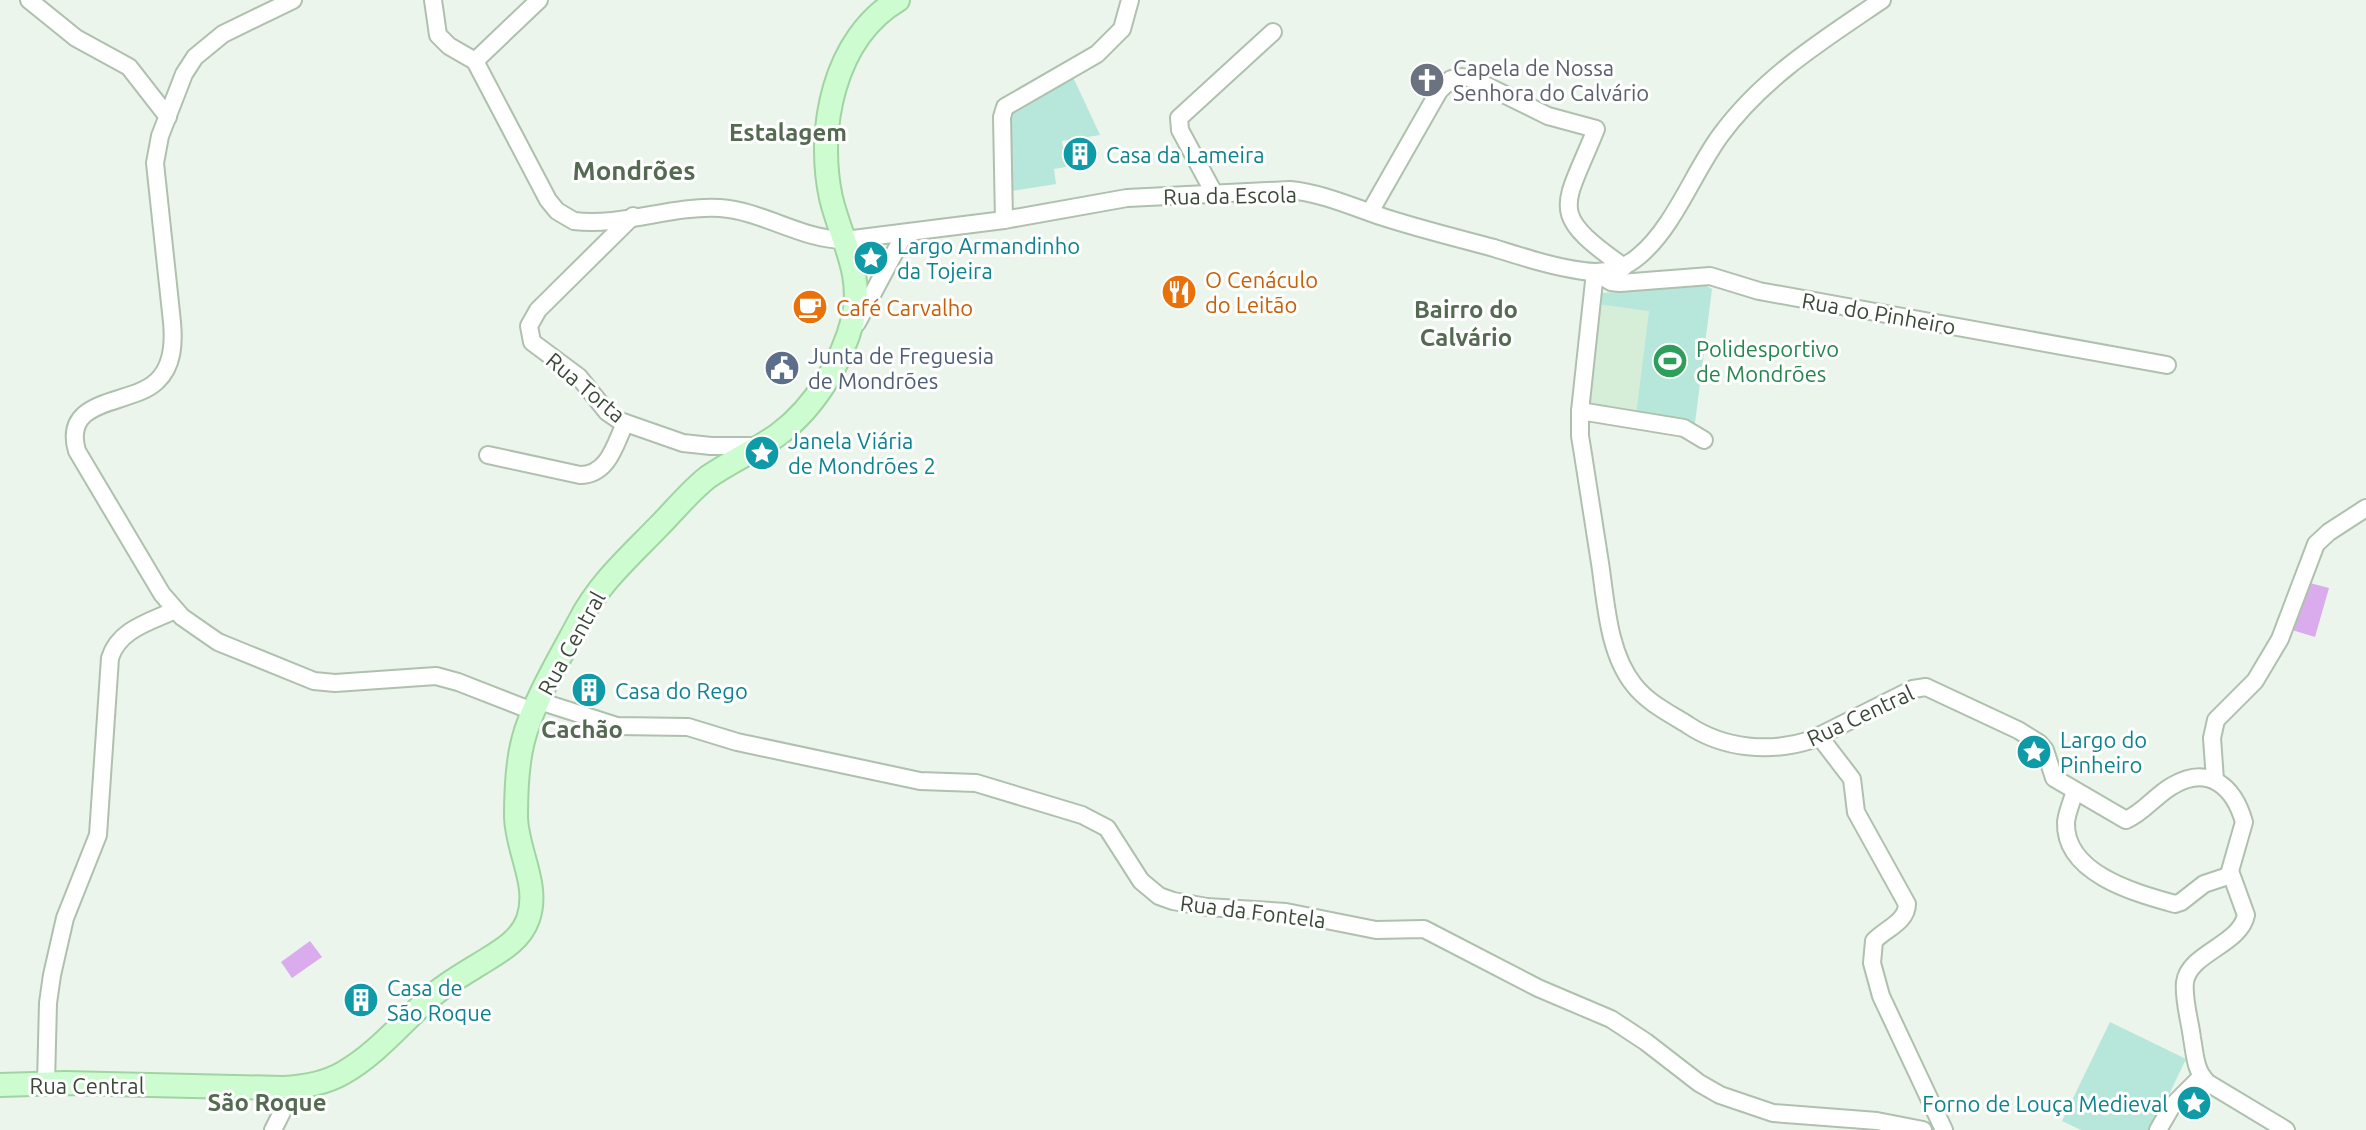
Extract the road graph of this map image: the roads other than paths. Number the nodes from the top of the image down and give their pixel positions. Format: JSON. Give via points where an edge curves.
{"nodes":[{"id":1,"x":29,"y":0,"type":"edge"},
{"id":2,"x":293,"y":0,"type":"edge"},
{"id":3,"x":433,"y":0,"type":"edge"},
{"id":4,"x":539,"y":0,"type":"edge"},
{"id":5,"x":898,"y":0,"type":"edge"},
{"id":6,"x":1130,"y":0,"type":"edge"},
{"id":7,"x":1882,"y":0,"type":"edge"},
{"id":8,"x":1273,"y":32,"type":"dead end"},
{"id":9,"x":475,"y":61,"type":"junction"},
{"id":10,"x":168,"y":117,"type":"junction"},
{"id":11,"x":1214,"y":193,"type":"junction"},
{"id":12,"x":1370,"y":212,"type":"junction"},
{"id":13,"x":633,"y":216,"type":"junction"},
{"id":14,"x":1004,"y":220,"type":"junction"},
{"id":15,"x":905,"y":233,"type":"junction"},
{"id":16,"x":845,"y":240,"type":"junction"},
{"id":17,"x":1624,"y":267,"type":"junction"},
{"id":18,"x":1595,"y":272,"type":"junction"},
{"id":19,"x":839,"y":356,"type":"junction"},
{"id":20,"x":2167,"y":365,"type":"dead end"},
{"id":21,"x":1580,"y":411,"type":"junction"},
{"id":22,"x":625,"y":423,"type":"junction"},
{"id":23,"x":1704,"y":440,"type":"dead end"},
{"id":24,"x":760,"y":446,"type":"junction"},
{"id":25,"x":488,"y":455,"type":"dead end"},
{"id":26,"x":2366,"y":508,"type":"edge"},
{"id":27,"x":175,"y":610,"type":"junction"},
{"id":28,"x":537,"y":706,"type":"junction"},
{"id":29,"x":1819,"y":736,"type":"junction"},
{"id":30,"x":2215,"y":780,"type":"junction"},
{"id":31,"x":2075,"y":791,"type":"junction"},
{"id":32,"x":2231,"y":875,"type":"junction"},
{"id":33,"x":2202,"y":1076,"type":"junction"},
{"id":34,"x":46,"y":1083,"type":"junction"},
{"id":35,"x":0,"y":1085,"type":"edge"},
{"id":36,"x":294,"y":1088,"type":"junction"},
{"id":37,"x":273,"y":1130,"type":"edge"},
{"id":38,"x":1923,"y":1130,"type":"edge"},
{"id":39,"x":1944,"y":1130,"type":"edge"},
{"id":40,"x":2158,"y":1130,"type":"edge"},
{"id":41,"x":2286,"y":1130,"type":"edge"}],
"edges":[{"from":1,"to":10,"type":"street","via":[[76,38],[129,67]]},
{"from":2,"to":10,"type":"street","via":[[201,50],[184,74]]},
{"from":3,"to":9,"type":"street","via":[[438,35]]},
{"from":4,"to":9,"type":"street"},
{"from":5,"to":16,"type":"main road","via":[[866,26],[833,90],[827,172]]},
{"from":6,"to":14,"type":"street","via":[[1122,29],[1097,54],[1005,107]]},
{"from":7,"to":17,"type":"street","via":[[1758,92],[1713,146],[1658,237]]},
{"from":8,"to":11,"type":"street","via":[[1179,118],[1180,130]]},
{"from":9,"to":13,"type":"street","via":[[557,211],[581,222]]},
{"from":10,"to":27,"type":"street","name":"Rua da Fontela","via":[[155,163],[172,322],[170,359],[149,388],[89,410],[76,430],[75,444]]},
{"from":11,"to":12,"type":"street","name":"Rua da Escola","via":[[1299,191]]},
{"from":11,"to":14,"type":"street","name":"Rua da Escola","via":[[1127,198]]},
{"from":12,"to":17,"type":"street","via":[[1443,87],[1451,79],[1468,78],[1548,116],[1596,129],[1567,211],[1585,239]]},
{"from":12,"to":18,"type":"street","name":"Rua da Escola"},
{"from":13,"to":16,"type":"street","via":[[728,209]]},
{"from":13,"to":22,"type":"street","name":"Rua Torta","via":[[538,310],[529,332],[537,346],[579,377],[607,412]]},
{"from":14,"to":15,"type":"street","name":"Rua da Escola"},
{"from":15,"to":16,"type":"street"},
{"from":15,"to":19,"type":"street"},
{"from":16,"to":19,"type":"main road","via":[[857,295]]},
{"from":17,"to":18,"type":"street"},
{"from":18,"to":20,"type":"street","name":"Rua do Pinheiro","via":[[1616,283],[1710,276],[1759,291]]},
{"from":18,"to":21,"type":"street","name":"Rua Central"},
{"from":19,"to":24,"type":"main road","name":"Rua Central","via":[[804,410]]},
{"from":21,"to":23,"type":"street","via":[[1684,428]]},
{"from":21,"to":29,"type":"street","name":"Rua Central","via":[[1607,611],[1618,656],[1635,686],[1655,704],[1725,744],[1783,746]]},
{"from":22,"to":24,"type":"street","name":"Rua Torta","via":[[683,443]]},
{"from":22,"to":25,"type":"street","via":[[607,462],[592,474]]},
{"from":24,"to":28,"type":"main road","name":"Rua Central","via":[[694,490],[599,589]]},
{"from":26,"to":30,"type":"street","via":[[2316,544],[2280,639],[2255,681],[2216,720]]},
{"from":27,"to":28,"type":"street","name":"Rua da Fontela","via":[[218,642],[314,681],[436,676]]},
{"from":27,"to":34,"type":"street","via":[[124,635],[110,658],[98,835],[65,918],[55,961]]},
{"from":28,"to":36,"type":"main road","name":"Rua Central","via":[[522,745],[516,812],[532,895],[524,929],[512,943],[438,991],[353,1066],[325,1081]]},
{"from":28,"to":38,"type":"street","name":"Rua da Fontela","via":[[617,726],[688,727],[920,781],[976,783],[1082,815],[1107,828],[1141,881],[1159,896],[1376,930],[1424,929],[1547,993],[1611,1019],[1720,1095],[1773,1113]]},
{"from":29,"to":31,"type":"street","name":"Rua Central","via":[[1926,687],[2039,743],[2054,778]]},
{"from":29,"to":39,"type":"street","via":[[1852,779],[1856,812],[1907,904],[1903,918],[1874,941],[1872,963],[1884,1002]]},
{"from":30,"to":31,"type":"street","name":"Rua Central","via":[[2177,783],[2128,820]]},
{"from":30,"to":32,"type":"street","via":[[2229,792],[2244,822]]},
{"from":31,"to":32,"type":"street","via":[[2066,821],[2071,845],[2078,858],[2104,878],[2175,904],[2204,884]]},
{"from":32,"to":33,"type":"street","via":[[2246,911],[2243,926],[2194,966],[2185,981]]},
{"from":33,"to":40,"type":"street","via":[[2172,1106]]},
{"from":33,"to":41,"type":"street"},
{"from":34,"to":35,"type":"main road","name":"Rua Central"},
{"from":34,"to":36,"type":"main road","name":"Rua Central"},
{"from":36,"to":37,"type":"street"}]}
